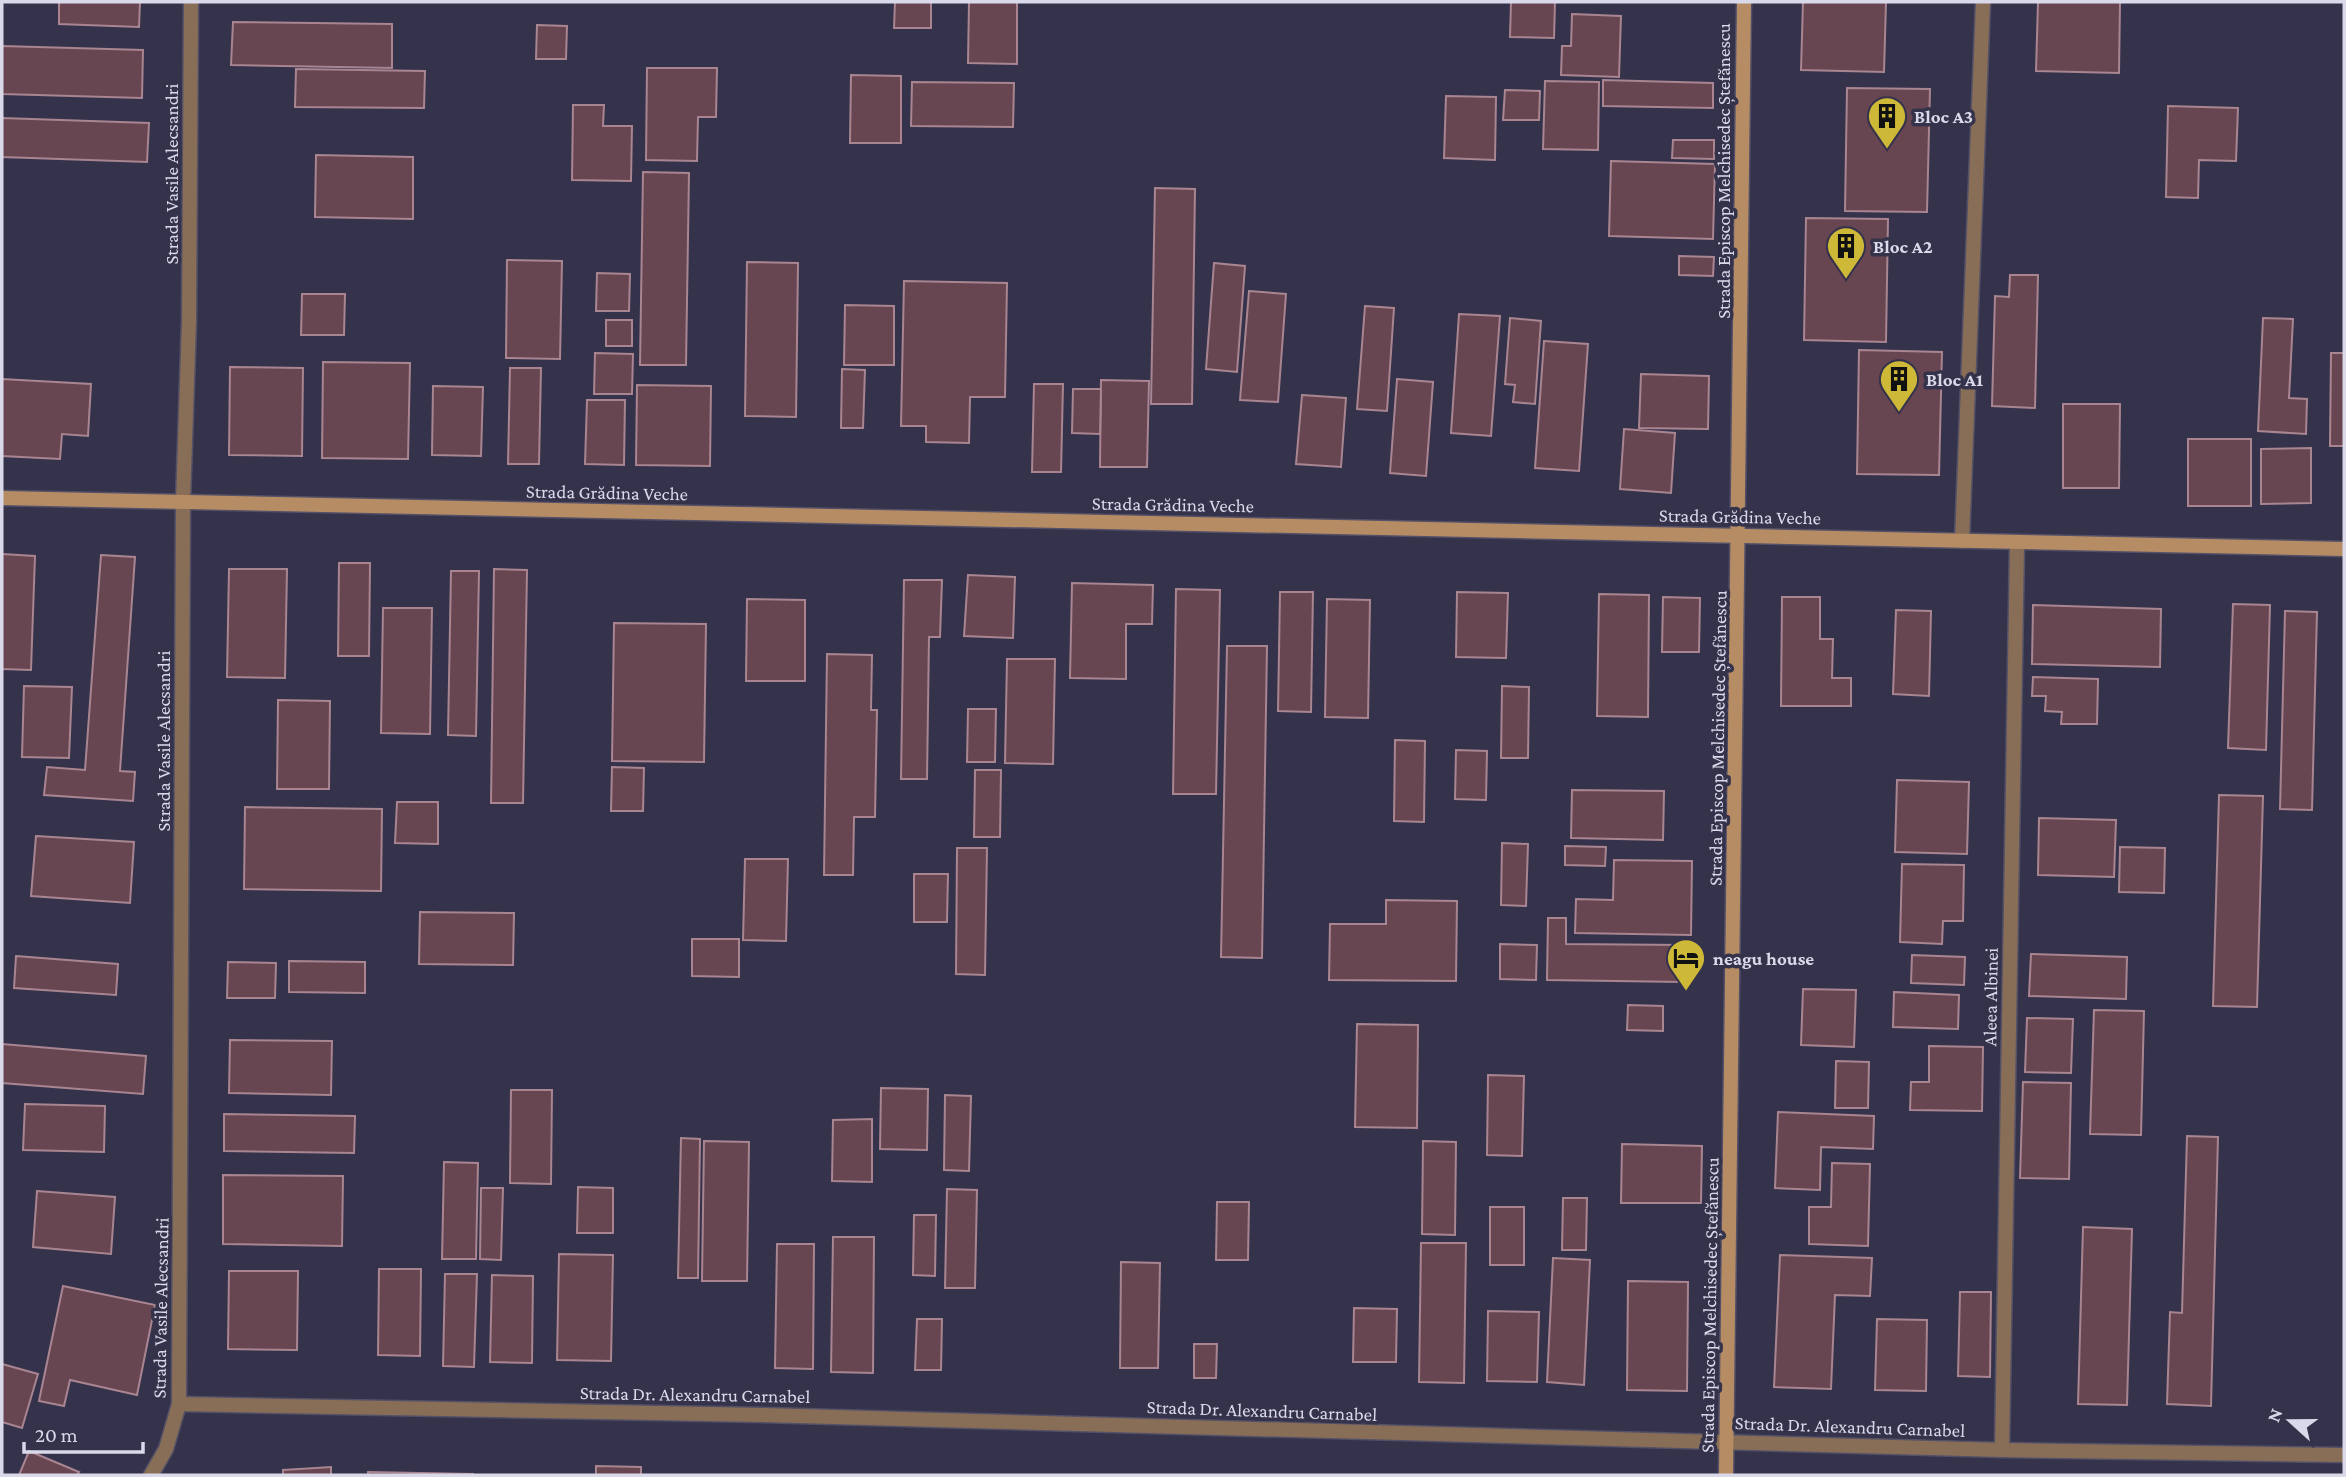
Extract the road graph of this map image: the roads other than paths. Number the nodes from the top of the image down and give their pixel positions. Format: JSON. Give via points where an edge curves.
{"nodes":[{"id":1,"x":191,"y":2,"type":"edge"},
{"id":2,"x":1744,"y":2,"type":"edge"},
{"id":3,"x":1983,"y":2,"type":"edge"},
{"id":4,"x":2,"y":498,"type":"edge"},
{"id":5,"x":183,"y":502,"type":"junction"},
{"id":6,"x":1740,"y":535,"type":"junction"},
{"id":7,"x":1962,"y":541,"type":"junction"},
{"id":8,"x":2017,"y":544,"type":"junction"},
{"id":9,"x":2344,"y":549,"type":"edge"},
{"id":10,"x":179,"y":1405,"type":"junction"},
{"id":11,"x":1726,"y":1442,"type":"junction"},
{"id":12,"x":2002,"y":1450,"type":"junction"},
{"id":13,"x":2344,"y":1455,"type":"edge"},
{"id":14,"x":151,"y":1475,"type":"edge"},
{"id":15,"x":1726,"y":1475,"type":"edge"}],
"edges":[{"from":1,"to":5,"type":"street","name":"Strada Vasile Alecsandri"},
{"from":2,"to":6,"type":"street","name":"Strada Episcop Melchisedec Ștefănescu"},
{"from":3,"to":7,"type":"street"},
{"from":4,"to":5,"type":"street","name":"Strada Grădina Veche"},
{"from":5,"to":6,"type":"street","name":"Strada Grădina Veche"},
{"from":5,"to":10,"type":"street","name":"Strada Vasile Alecsandri"},
{"from":6,"to":7,"type":"street","name":"Strada Grădina Veche"},
{"from":6,"to":11,"type":"street","name":"Strada Episcop Melchisedec Ștefănescu"},
{"from":7,"to":8,"type":"street","name":"Strada Grădina Veche"},
{"from":8,"to":9,"type":"street","name":"Strada Grădina Veche"},
{"from":8,"to":12,"type":"street","name":"Aleea Albinei"},
{"from":10,"to":11,"type":"street","name":"Strada Dr. Alexandru Carnabel","via":[[763,1415]]},
{"from":10,"to":14,"type":"street","name":"Strada Vasile Alecsandri","via":[[166,1449]]},
{"from":11,"to":12,"type":"street","name":"Strada Dr. Alexandru Carnabel"},
{"from":11,"to":15,"type":"street","name":"Strada Episcop Melchisedec Ștefănescu"},
{"from":12,"to":13,"type":"street","name":"Strada Dr. Alexandru Carnabel"}]}
